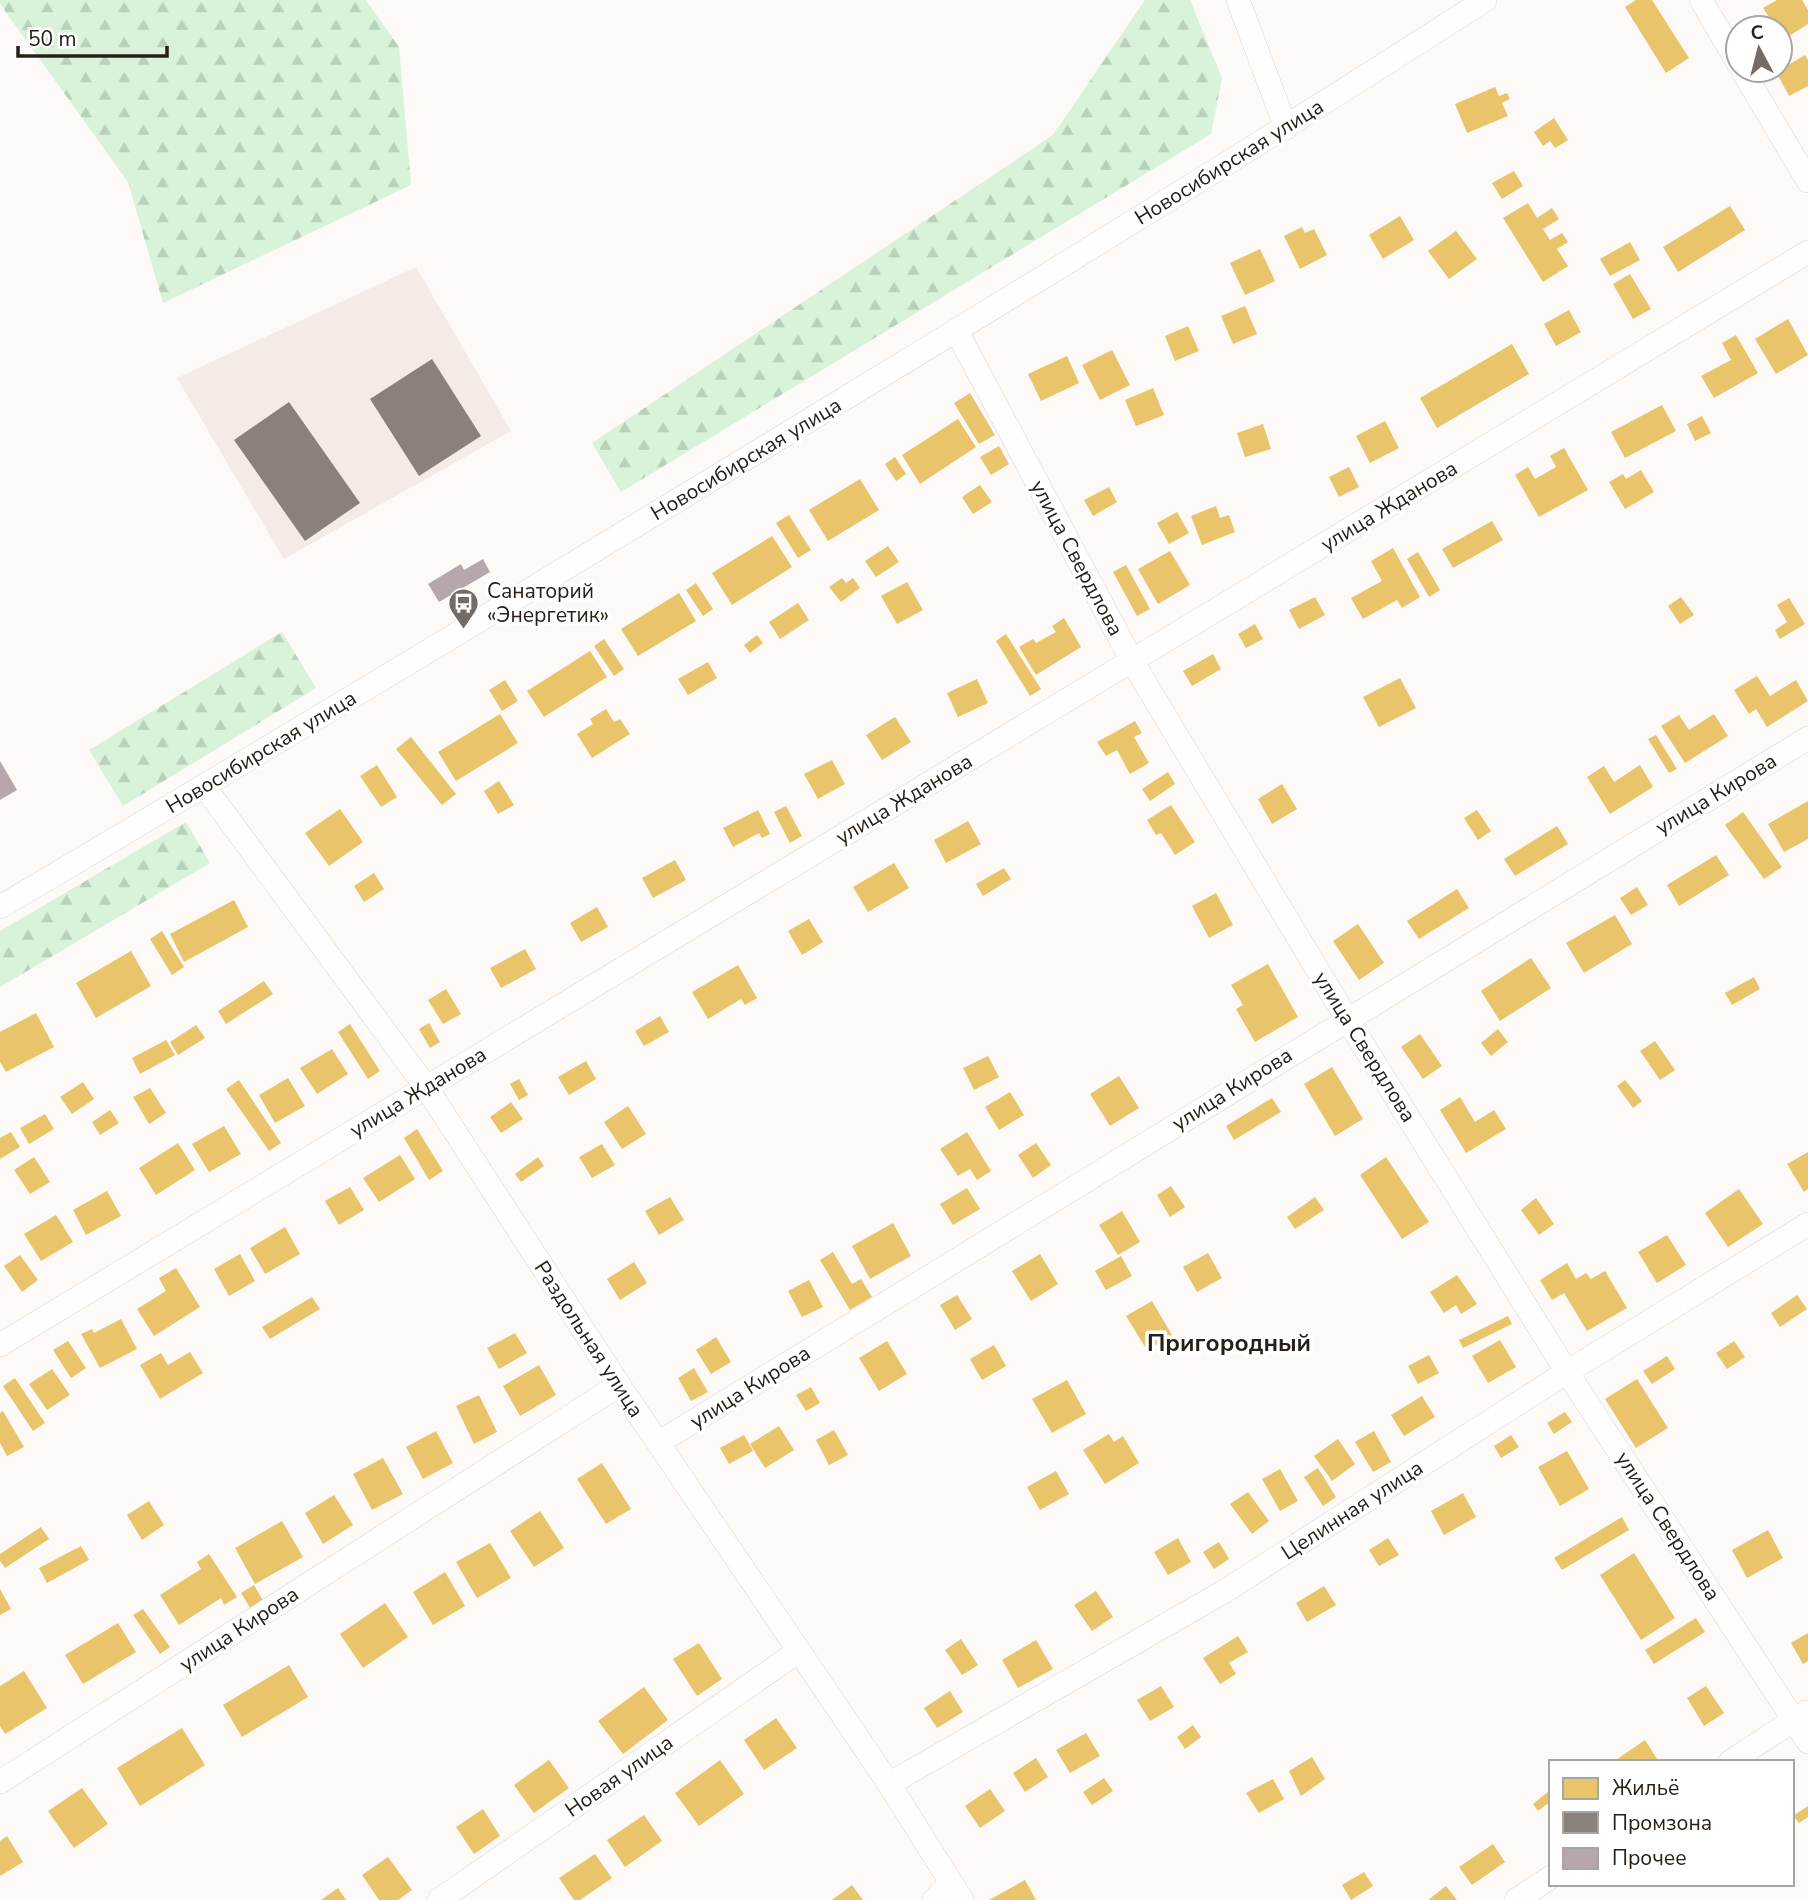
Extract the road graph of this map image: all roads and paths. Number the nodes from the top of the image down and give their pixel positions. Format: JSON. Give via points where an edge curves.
{"nodes":[{"id":1,"x":1238,"y":0,"type":"edge"},
{"id":2,"x":1485,"y":0,"type":"edge"},
{"id":3,"x":1701,"y":0,"type":"edge"},
{"id":4,"x":1724,"y":39,"type":"edge"},
{"id":5,"x":1750,"y":84,"type":"edge"},
{"id":6,"x":1286,"y":128,"type":"junction"},
{"id":7,"x":1808,"y":180,"type":"edge"},
{"id":8,"x":1808,"y":252,"type":"edge"},
{"id":9,"x":956,"y":330,"type":"junction"},
{"id":10,"x":1132,"y":661,"type":"junction"},
{"id":11,"x":1808,"y":738,"type":"edge"},
{"id":12,"x":204,"y":786,"type":"junction"},
{"id":13,"x":0,"y":907,"type":"edge"},
{"id":14,"x":1347,"y":1019,"type":"junction"},
{"id":15,"x":426,"y":1087,"type":"junction"},
{"id":16,"x":1808,"y":1223,"type":"edge"},
{"id":17,"x":0,"y":1345,"type":"edge"},
{"id":18,"x":1567,"y":1372,"type":"junction"},
{"id":19,"x":619,"y":1385,"type":"junction"},
{"id":20,"x":658,"y":1443,"type":"junction"},
{"id":21,"x":799,"y":1651,"type":"junction"},
{"id":22,"x":1801,"y":1715,"type":"edge"},
{"id":23,"x":1808,"y":1742,"type":"edge"},
{"id":24,"x":1733,"y":1760,"type":"edge"},
{"id":25,"x":0,"y":1782,"type":"edge"},
{"id":26,"x":889,"y":1784,"type":"junction"},
{"id":27,"x":1549,"y":1878,"type":"edge"},
{"id":28,"x":957,"y":1892,"type":"edge"},
{"id":29,"x":439,"y":1900,"type":"edge"},
{"id":30,"x":934,"y":1900,"type":"edge"},
{"id":31,"x":1516,"y":1900,"type":"edge"}],
"edges":[{"from":1,"to":6,"type":"street"},
{"from":2,"to":6,"type":"street","name":"Новосибирская улица"},
{"from":3,"to":4,"type":"street"},
{"from":5,"to":7,"type":"street"},
{"from":6,"to":9,"type":"street","name":"Новосибирская улица"},
{"from":8,"to":10,"type":"street","name":"улица Жданова"},
{"from":9,"to":10,"type":"street","name":"улица Свердлова"},
{"from":9,"to":12,"type":"street","name":"Новосибирская улица"},
{"from":10,"to":14,"type":"street","name":"улица Свердлова"},
{"from":10,"to":15,"type":"street","name":"улица Жданова"},
{"from":11,"to":14,"type":"street","name":"улица Кирова"},
{"from":12,"to":13,"type":"street","name":"Новосибирская улица"},
{"from":12,"to":15,"type":"street","name":"Раздольная улица"},
{"from":14,"to":18,"type":"street","name":"улица Свердлова"},
{"from":14,"to":20,"type":"street","name":"улица Кирова"},
{"from":15,"to":17,"type":"street","name":"улица Жданова"},
{"from":15,"to":19,"type":"street","name":"Раздольная улица"},
{"from":16,"to":18,"type":"street","name":"Целинная улица"},
{"from":18,"to":22,"type":"street","name":"улица Свердлова"},
{"from":18,"to":26,"type":"street","name":"Целинная улица","via":[[1226,1591]]},
{"from":19,"to":20,"type":"street","name":"Раздольная улица"},
{"from":19,"to":25,"type":"street","name":"улица Кирова"},
{"from":20,"to":21,"type":"street","name":"Раздольная улица"},
{"from":21,"to":26,"type":"street","name":"Раздольная улица"},
{"from":21,"to":29,"type":"street","name":"Новая улица"},
{"from":22,"to":23,"type":"street","name":"улица Свердлова"},
{"from":22,"to":24,"type":"street"},
{"from":26,"to":28,"type":"street","name":"Раздольная улица"},
{"from":27,"to":31,"type":"street"},
{"from":28,"to":30,"type":"street"}]}
